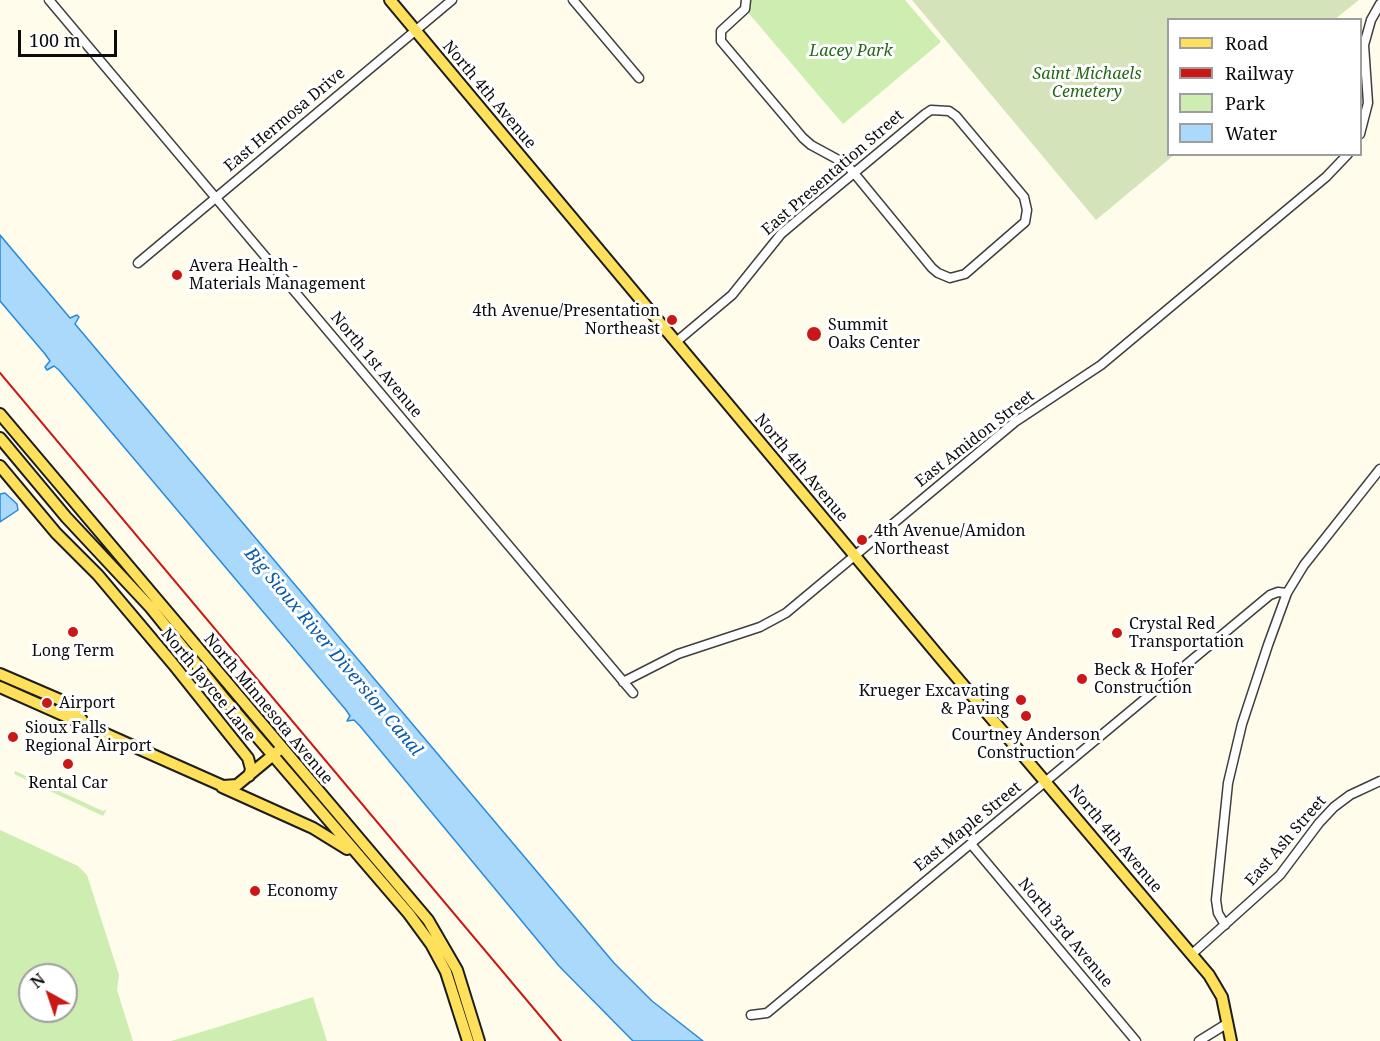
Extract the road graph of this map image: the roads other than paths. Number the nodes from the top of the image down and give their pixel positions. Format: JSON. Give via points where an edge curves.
{"nodes":[{"id":1,"x":49,"y":0,"type":"edge"},
{"id":2,"x":390,"y":0,"type":"edge"},
{"id":3,"x":452,"y":0,"type":"edge"},
{"id":4,"x":573,"y":0,"type":"edge"},
{"id":5,"x":746,"y":0,"type":"edge"},
{"id":6,"x":1380,"y":4,"type":"edge"},
{"id":7,"x":416,"y":30,"type":"junction"},
{"id":8,"x":639,"y":78,"type":"dead end"},
{"id":9,"x":1362,"y":126,"type":"edge"},
{"id":10,"x":1346,"y":156,"type":"edge"},
{"id":11,"x":854,"y":173,"type":"junction"},
{"id":12,"x":216,"y":198,"type":"junction"},
{"id":13,"x":138,"y":262,"type":"dead end"},
{"id":14,"x":676,"y":342,"type":"junction"},
{"id":15,"x":0,"y":414,"type":"edge"},
{"id":16,"x":0,"y":438,"type":"edge"},
{"id":17,"x":0,"y":466,"type":"edge"},
{"id":18,"x":1380,"y":470,"type":"edge"},
{"id":19,"x":855,"y":555,"type":"junction"},
{"id":20,"x":1287,"y":593,"type":"junction"},
{"id":21,"x":0,"y":674,"type":"edge"},
{"id":22,"x":623,"y":682,"type":"junction"},
{"id":23,"x":0,"y":687,"type":"edge"},
{"id":24,"x":633,"y":693,"type":"dead end"},
{"id":25,"x":86,"y":725,"type":"junction"},
{"id":26,"x":277,"y":753,"type":"junction"},
{"id":27,"x":249,"y":776,"type":"junction"},
{"id":28,"x":1380,"y":781,"type":"edge"},
{"id":29,"x":1047,"y":782,"type":"junction"},
{"id":30,"x":213,"y":783,"type":"junction"},
{"id":31,"x":970,"y":844,"type":"junction"},
{"id":32,"x":376,"y":874,"type":"junction"},
{"id":33,"x":1225,"y":925,"type":"junction"},
{"id":34,"x":1192,"y":954,"type":"junction"},
{"id":35,"x":750,"y":1016,"type":"dead end"},
{"id":36,"x":1228,"y":1023,"type":"junction"},
{"id":37,"x":468,"y":1041,"type":"edge"},
{"id":38,"x":479,"y":1041,"type":"edge"},
{"id":39,"x":1136,"y":1041,"type":"edge"},
{"id":40,"x":1200,"y":1041,"type":"edge"},
{"id":41,"x":1231,"y":1041,"type":"edge"}],
"edges":[{"from":1,"to":12,"type":"street","name":"North 1st Avenue"},
{"from":2,"to":7,"type":"main road","name":"North 4th Avenue"},
{"from":3,"to":7,"type":"street","name":"East Hermosa Drive"},
{"from":4,"to":8,"type":"street"},
{"from":5,"to":11,"type":"street","via":[[745,9],[721,32],[721,41],[803,138],[839,158]]},
{"from":6,"to":9,"type":"street","via":[[1368,27],[1365,45],[1368,103]]},
{"from":7,"to":12,"type":"street","name":"East Hermosa Drive"},
{"from":7,"to":14,"type":"main road","name":"North 4th Avenue"},
{"from":10,"to":19,"type":"street","name":"East Amidon Street","via":[[1101,365],[1015,422]]},
{"from":11,"to":11,"type":"street","name":"East Presentation Street","via":[[933,268],[950,278],[965,274],[1022,227],[1027,210],[1024,198],[949,111],[925,114]]},
{"from":11,"to":14,"type":"street","name":"East Presentation Street","via":[[781,234],[732,295]]},
{"from":12,"to":13,"type":"street","name":"East Hermosa Drive"},
{"from":12,"to":22,"type":"street","name":"North 1st Avenue"},
{"from":14,"to":19,"type":"main road","name":"North 4th Avenue"},
{"from":15,"to":26,"type":"main road","name":"North Minnesota Avenue","via":[[167,609]]},
{"from":16,"to":26,"type":"main road","name":"North Minnesota Avenue"},
{"from":17,"to":27,"type":"main road","name":"North Jaycee Lane","via":[[182,675],[248,758]]},
{"from":18,"to":20,"type":"street","via":[[1313,551]]},
{"from":19,"to":22,"type":"street","name":"East Amidon Street","via":[[777,619],[678,654]]},
{"from":19,"to":29,"type":"main road","name":"North 4th Avenue"},
{"from":20,"to":29,"type":"street","name":"East Maple Street","via":[[1270,595]]},
{"from":20,"to":33,"type":"street","via":[[1242,724],[1228,783],[1216,900]]},
{"from":21,"to":25,"type":"main road","via":[[65,702]]},
{"from":22,"to":24,"type":"street","name":"North 1st Avenue"},
{"from":23,"to":25,"type":"main road"},
{"from":25,"to":30,"type":"main road"},
{"from":26,"to":27,"type":"main road"},
{"from":26,"to":32,"type":"main road","name":"North Minnesota Avenue"},
{"from":26,"to":38,"type":"main road","name":"North Minnesota Avenue","via":[[437,933],[462,985]]},
{"from":27,"to":30,"type":"main road","via":[[234,786]]},
{"from":28,"to":33,"type":"street","name":"East Ash Street","via":[[1334,807],[1280,875]]},
{"from":29,"to":31,"type":"street","name":"East Maple Street"},
{"from":29,"to":34,"type":"main road","name":"North 4th Avenue"},
{"from":30,"to":32,"type":"main road","via":[[324,834]]},
{"from":31,"to":35,"type":"street","name":"East Maple Street","via":[[767,1013]]},
{"from":31,"to":39,"type":"street","name":"North 3rd Avenue"},
{"from":32,"to":37,"type":"main road","name":"North Minnesota Avenue","via":[[440,959]]},
{"from":33,"to":34,"type":"street","name":"East Ash Street"},
{"from":34,"to":36,"type":"main road","name":"North 4th Avenue","via":[[1220,989]]},
{"from":36,"to":40,"type":"street"},
{"from":36,"to":41,"type":"main road","name":"North 4th Avenue"}]}
